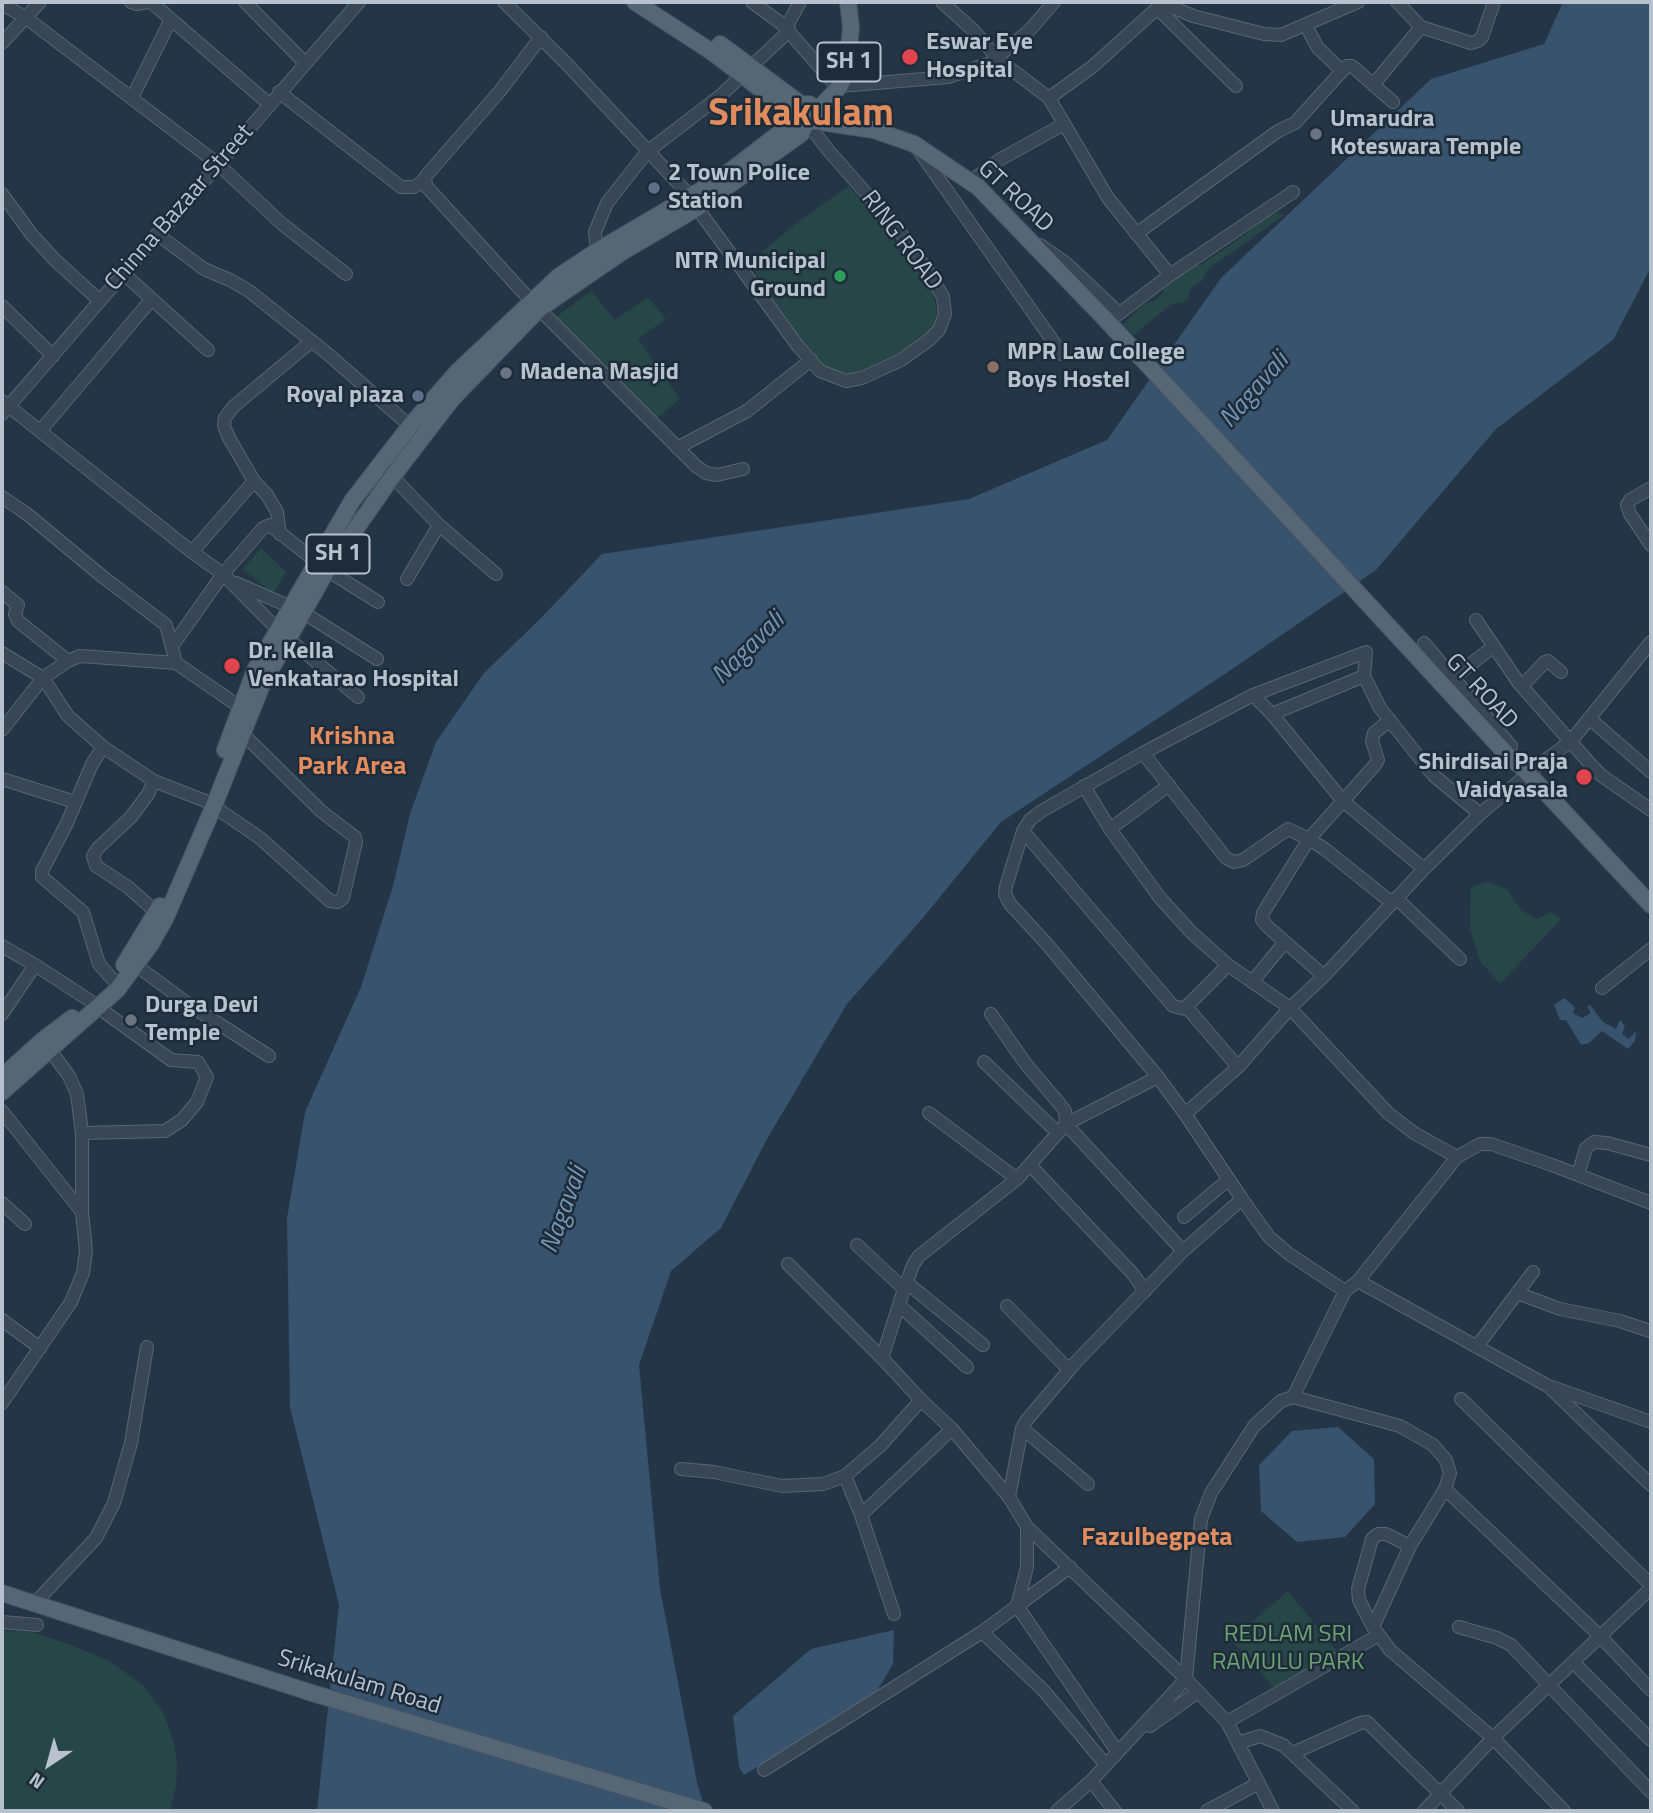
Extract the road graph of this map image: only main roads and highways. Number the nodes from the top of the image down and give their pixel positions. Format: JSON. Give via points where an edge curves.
{"nodes":[{"id":1,"x":635,"y":2,"type":"edge"},
{"id":2,"x":653,"y":2,"type":"edge"},
{"id":3,"x":839,"y":2,"type":"edge"},
{"id":4,"x":848,"y":2,"type":"edge"},
{"id":5,"x":746,"y":70,"type":"junction"},
{"id":6,"x":837,"y":84,"type":"junction"},
{"id":7,"x":808,"y":115,"type":"junction"},
{"id":8,"x":694,"y":202,"type":"junction"},
{"id":9,"x":535,"y":305,"type":"junction"},
{"id":10,"x":387,"y":470,"type":"junction"},
{"id":11,"x":284,"y":634,"type":"junction"},
{"id":12,"x":1525,"y":776,"type":"junction"},
{"id":13,"x":211,"y":805,"type":"junction"},
{"id":14,"x":1651,"y":905,"type":"edge"},
{"id":15,"x":1651,"y":916,"type":"edge"},
{"id":16,"x":95,"y":1005,"type":"junction"},
{"id":17,"x":2,"y":1077,"type":"edge"},
{"id":18,"x":2,"y":1092,"type":"edge"},
{"id":19,"x":2,"y":1594,"type":"edge"},
{"id":20,"x":704,"y":1811,"type":"edge"}],
"edges":[{"from":1,"to":5,"type":"main road"},
{"from":2,"to":5,"type":"main road","via":[[702,32]]},
{"from":3,"to":6,"type":"main road","number":"SH 1","via":[[843,53]]},
{"from":4,"to":6,"type":"main road","number":"SH 1","via":[[850,57]]},
{"from":5,"to":7,"type":"main road"},
{"from":6,"to":7,"type":"main road","number":"SH 1"},
{"from":7,"to":8,"type":"main road","number":"SH 1","via":[[801,134]]},
{"from":7,"to":12,"type":"main road","name":"GT ROAD","via":[[914,144],[978,187],[1113,317],[1119,336],[1420,649]]},
{"from":8,"to":9,"type":"main road","number":"SH 1"},
{"from":8,"to":9,"type":"main road","number":"SH 1","via":[[597,251],[558,277]]},
{"from":9,"to":10,"type":"main road","number":"SH 1"},
{"from":9,"to":10,"type":"main road","number":"SH 1","via":[[458,372],[410,426]]},
{"from":10,"to":11,"type":"main road","number":"SH 1"},
{"from":11,"to":13,"type":"main road","number":"SH 1"},
{"from":11,"to":13,"type":"main road","number":"SH 1","via":[[255,670]]},
{"from":12,"to":14,"type":"main road"},
{"from":12,"to":15,"type":"main road"},
{"from":13,"to":16,"type":"main road","number":"SH 1","via":[[130,958]]},
{"from":13,"to":16,"type":"main road","number":"SH 1","via":[[166,917],[136,966]]},
{"from":16,"to":17,"type":"main road","number":"SH 1","via":[[43,1040]]},
{"from":16,"to":18,"type":"main road","number":"SH 1"},
{"from":19,"to":20,"type":"main road","name":"Srikakulam Road"}]}
